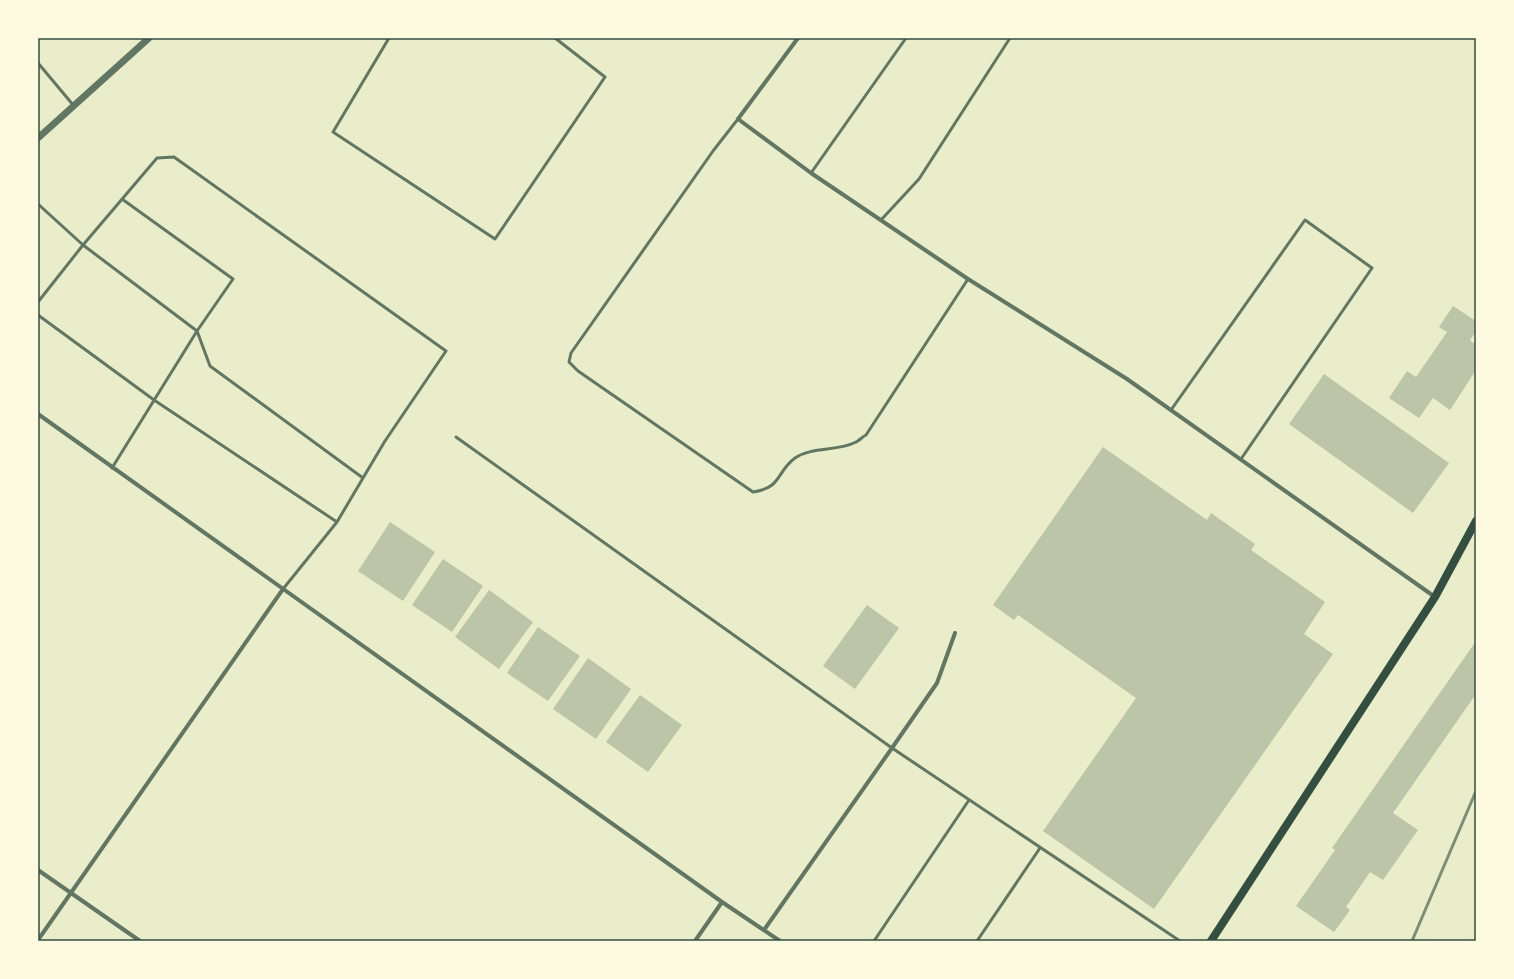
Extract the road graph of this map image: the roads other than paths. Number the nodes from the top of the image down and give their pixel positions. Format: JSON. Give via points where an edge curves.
{"nodes":[{"id":1,"x":149,"y":38,"type":"edge"},
{"id":2,"x":389,"y":38,"type":"edge"},
{"id":3,"x":555,"y":38,"type":"edge"},
{"id":4,"x":798,"y":38,"type":"edge"},
{"id":5,"x":906,"y":38,"type":"edge"},
{"id":6,"x":1010,"y":38,"type":"edge"},
{"id":7,"x":38,"y":63,"type":"edge"},
{"id":8,"x":74,"y":106,"type":"junction"},
{"id":9,"x":738,"y":119,"type":"junction"},
{"id":10,"x":38,"y":138,"type":"edge"},
{"id":11,"x":812,"y":173,"type":"junction"},
{"id":12,"x":122,"y":199,"type":"junction"},
{"id":13,"x":38,"y":204,"type":"edge"},
{"id":14,"x":881,"y":220,"type":"junction"},
{"id":15,"x":82,"y":245,"type":"junction"},
{"id":16,"x":968,"y":279,"type":"junction"},
{"id":17,"x":38,"y":302,"type":"edge"},
{"id":18,"x":38,"y":315,"type":"edge"},
{"id":19,"x":197,"y":331,"type":"junction"},
{"id":20,"x":154,"y":400,"type":"junction"},
{"id":21,"x":1171,"y":410,"type":"junction"},
{"id":22,"x":38,"y":414,"type":"edge"},
{"id":23,"x":456,"y":436,"type":"dead end"},
{"id":24,"x":1241,"y":459,"type":"junction"},
{"id":25,"x":112,"y":468,"type":"junction"},
{"id":26,"x":363,"y":478,"type":"junction"},
{"id":27,"x":1476,"y":521,"type":"edge"},
{"id":28,"x":337,"y":522,"type":"junction"},
{"id":29,"x":283,"y":589,"type":"junction"},
{"id":30,"x":1435,"y":597,"type":"junction"},
{"id":31,"x":955,"y":633,"type":"dead end"},
{"id":32,"x":892,"y":748,"type":"junction"},
{"id":33,"x":969,"y":800,"type":"junction"},
{"id":34,"x":1040,"y":848,"type":"junction"},
{"id":35,"x":38,"y":870,"type":"edge"},
{"id":36,"x":71,"y":893,"type":"junction"},
{"id":37,"x":722,"y":902,"type":"junction"},
{"id":38,"x":764,"y":930,"type":"junction"},
{"id":39,"x":38,"y":940,"type":"edge"},
{"id":40,"x":140,"y":941,"type":"edge"},
{"id":41,"x":695,"y":941,"type":"edge"},
{"id":42,"x":780,"y":941,"type":"edge"},
{"id":43,"x":874,"y":941,"type":"edge"},
{"id":44,"x":976,"y":941,"type":"edge"},
{"id":45,"x":1180,"y":941,"type":"edge"},
{"id":46,"x":1211,"y":941,"type":"edge"}],
"edges":[{"from":1,"to":8,"type":"street"},
{"from":2,"to":3,"type":"lane","via":[[333,132],[494,239],[605,77]]},
{"from":4,"to":9,"type":"street"},
{"from":5,"to":11,"type":"lane"},
{"from":6,"to":14,"type":"lane","via":[[919,179]]},
{"from":7,"to":8,"type":"lane"},
{"from":8,"to":10,"type":"street"},
{"from":9,"to":11,"type":"street"},
{"from":9,"to":16,"type":"lane","via":[[571,353],[569,362],[578,371],[753,492],[763,490],[773,485],[796,458],[807,453],[845,446],[866,435]]},
{"from":11,"to":14,"type":"street"},
{"from":12,"to":15,"type":"lane"},
{"from":12,"to":19,"type":"lane","via":[[233,279]]},
{"from":12,"to":26,"type":"lane","via":[[157,158],[174,157],[446,351]]},
{"from":13,"to":15,"type":"lane"},
{"from":14,"to":16,"type":"street"},
{"from":15,"to":17,"type":"lane"},
{"from":15,"to":19,"type":"lane"},
{"from":16,"to":21,"type":"street","via":[[1127,379]]},
{"from":18,"to":20,"type":"lane"},
{"from":19,"to":20,"type":"lane"},
{"from":19,"to":26,"type":"lane","via":[[210,366]]},
{"from":20,"to":25,"type":"lane"},
{"from":20,"to":28,"type":"lane"},
{"from":21,"to":24,"type":"street"},
{"from":21,"to":24,"type":"lane","via":[[1305,220],[1372,268]]},
{"from":22,"to":25,"type":"street"},
{"from":23,"to":32,"type":"lane"},
{"from":24,"to":30,"type":"street"},
{"from":25,"to":29,"type":"street"},
{"from":26,"to":28,"type":"lane"},
{"from":27,"to":30,"type":"main road"},
{"from":28,"to":29,"type":"lane"},
{"from":29,"to":36,"type":"street"},
{"from":29,"to":37,"type":"street"},
{"from":30,"to":46,"type":"main road"},
{"from":31,"to":32,"type":"street","via":[[937,683]]},
{"from":32,"to":33,"type":"lane"},
{"from":32,"to":38,"type":"street"},
{"from":33,"to":34,"type":"lane"},
{"from":33,"to":43,"type":"lane"},
{"from":34,"to":44,"type":"lane"},
{"from":34,"to":45,"type":"lane"},
{"from":35,"to":36,"type":"street"},
{"from":36,"to":39,"type":"street"},
{"from":36,"to":40,"type":"street"},
{"from":37,"to":38,"type":"street"},
{"from":37,"to":41,"type":"street"},
{"from":38,"to":42,"type":"street"}]}
